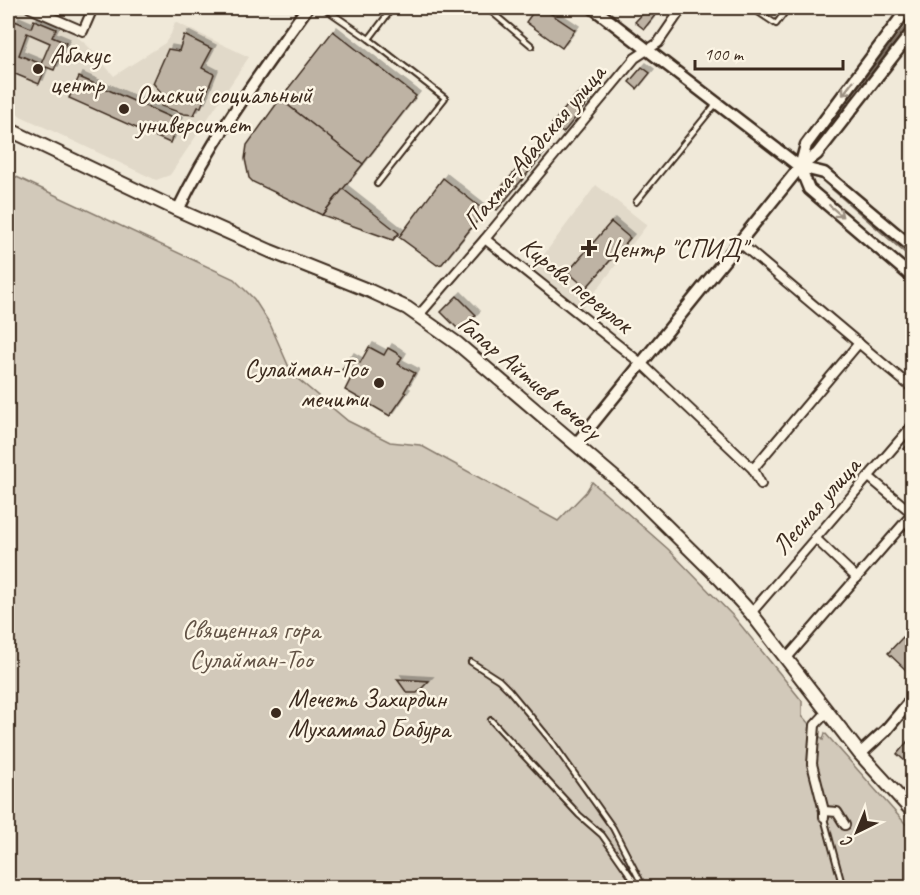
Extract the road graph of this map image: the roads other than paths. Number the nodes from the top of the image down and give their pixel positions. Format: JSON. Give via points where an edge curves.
{"nodes":[{"id":1,"x":30,"y":8,"type":"edge"},
{"id":2,"x":93,"y":8,"type":"edge"},
{"id":3,"x":307,"y":8,"type":"edge"},
{"id":4,"x":324,"y":8,"type":"edge"},
{"id":5,"x":488,"y":8,"type":"edge"},
{"id":6,"x":593,"y":8,"type":"edge"},
{"id":7,"x":682,"y":8,"type":"edge"},
{"id":8,"x":752,"y":8,"type":"edge"},
{"id":9,"x":788,"y":8,"type":"edge"},
{"id":10,"x":908,"y":8,"type":"edge"},
{"id":11,"x":388,"y":14,"type":"dead end"},
{"id":12,"x":912,"y":32,"type":"edge"},
{"id":13,"x":369,"y":39,"type":"junction"},
{"id":14,"x":532,"y":46,"type":"dead end"},
{"id":15,"x":648,"y":50,"type":"junction"},
{"id":16,"x":718,"y":102,"type":"junction"},
{"id":17,"x":8,"y":129,"type":"edge"},
{"id":18,"x":800,"y":167,"type":"junction"},
{"id":19,"x":377,"y":184,"type":"dead end"},
{"id":20,"x":636,"y":202,"type":"dead end"},
{"id":21,"x":178,"y":210,"type":"junction"},
{"id":22,"x":485,"y":239,"type":"junction"},
{"id":23,"x":740,"y":243,"type":"junction"},
{"id":24,"x":912,"y":247,"type":"edge"},
{"id":25,"x":912,"y":277,"type":"edge"},
{"id":26,"x":419,"y":315,"type":"junction"},
{"id":27,"x":860,"y":343,"type":"junction"},
{"id":28,"x":642,"y":364,"type":"junction"},
{"id":29,"x":912,"y":388,"type":"edge"},
{"id":30,"x":912,"y":426,"type":"edge"},
{"id":31,"x":577,"y":444,"type":"junction"},
{"id":32,"x":753,"y":469,"type":"junction"},
{"id":33,"x":869,"y":477,"type":"junction"},
{"id":34,"x":761,"y":484,"type":"dead end"},
{"id":35,"x":912,"y":513,"type":"edge"},
{"id":36,"x":816,"y":538,"type":"junction"},
{"id":37,"x":857,"y":578,"type":"junction"},
{"id":38,"x":751,"y":613,"type":"junction"},
{"id":39,"x":787,"y":658,"type":"junction"},
{"id":40,"x":471,"y":662,"type":"dead end"},
{"id":41,"x":912,"y":699,"type":"edge"},
{"id":42,"x":827,"y":712,"type":"junction"},
{"id":43,"x":491,"y":720,"type":"dead end"},
{"id":44,"x":860,"y":754,"type":"junction"},
{"id":45,"x":912,"y":810,"type":"edge"},
{"id":46,"x":824,"y":814,"type":"junction"},
{"id":47,"x":845,"y":825,"type":"dead end"},
{"id":48,"x":639,"y":888,"type":"edge"},
{"id":49,"x":644,"y":888,"type":"edge"},
{"id":50,"x":843,"y":888,"type":"edge"}],
"edges":[{"from":1,"to":2,"type":"street","via":[[83,31]]},
{"from":3,"to":21,"type":"street","via":[[229,120]]},
{"from":4,"to":13,"type":"lane"},
{"from":5,"to":14,"type":"lane"},
{"from":6,"to":15,"type":"street"},
{"from":7,"to":15,"type":"street","name":"Пахта-Абадская улица","via":[[658,44]]},
{"from":8,"to":9,"type":"lane","via":[[776,24]]},
{"from":10,"to":18,"type":"street","one_way":true,"via":[[806,145]]},
{"from":11,"to":13,"type":"lane"},
{"from":12,"to":18,"type":"street","via":[[817,154]]},
{"from":13,"to":19,"type":"lane","via":[[445,98]]},
{"from":15,"to":16,"type":"street"},
{"from":15,"to":22,"type":"street","name":"Пахта-Абадская улица","via":[[635,58]]},
{"from":16,"to":18,"type":"street"},
{"from":16,"to":20,"type":"lane"},
{"from":17,"to":21,"type":"main road","name":"Гапар Айтиев көчөсү"},
{"from":18,"to":23,"type":"street"},
{"from":18,"to":24,"type":"street","via":[[824,173]]},
{"from":18,"to":25,"type":"street","one_way":true,"via":[[809,189]]},
{"from":21,"to":26,"type":"main road","name":"Гапар Айтиев көчөсү"},
{"from":22,"to":26,"type":"street","name":"Пахта-Абадская улица"},
{"from":22,"to":28,"type":"street","name":"Кирова переулок"},
{"from":23,"to":27,"type":"street"},
{"from":23,"to":28,"type":"street"},
{"from":26,"to":31,"type":"main road","name":"Гапар Айтиев көчөсү"},
{"from":27,"to":29,"type":"street"},
{"from":27,"to":32,"type":"street"},
{"from":28,"to":31,"type":"street"},
{"from":28,"to":32,"type":"street","name":"Кирова переулок"},
{"from":30,"to":33,"type":"street","name":"Лесная улица"},
{"from":31,"to":38,"type":"main road","name":"Гапар Айтиев көчөсү","via":[[722,580]]},
{"from":32,"to":34,"type":"street","name":"Кирова переулок"},
{"from":33,"to":35,"type":"street"},
{"from":33,"to":36,"type":"street","name":"Лесная улица"},
{"from":35,"to":37,"type":"street"},
{"from":36,"to":37,"type":"street"},
{"from":36,"to":38,"type":"street","name":"Лесная улица"},
{"from":37,"to":39,"type":"street"},
{"from":38,"to":39,"type":"main road","name":"Гапар Айтиев көчөсү"},
{"from":39,"to":42,"type":"main road","name":"Гапар Айтиев көчөсү"},
{"from":40,"to":49,"type":"lane","via":[[500,680],[552,742],[614,828]]},
{"from":41,"to":44,"type":"street"},
{"from":42,"to":44,"type":"main road","name":"Гапар Айтиев көчөсү"},
{"from":42,"to":46,"type":"street","via":[[815,724],[812,764]]},
{"from":43,"to":48,"type":"lane","via":[[602,836]]},
{"from":44,"to":45,"type":"main road","name":"Гапар Айтиев көчөсү"},
{"from":46,"to":47,"type":"street","via":[[837,812]]},
{"from":46,"to":50,"type":"lane"}]}
